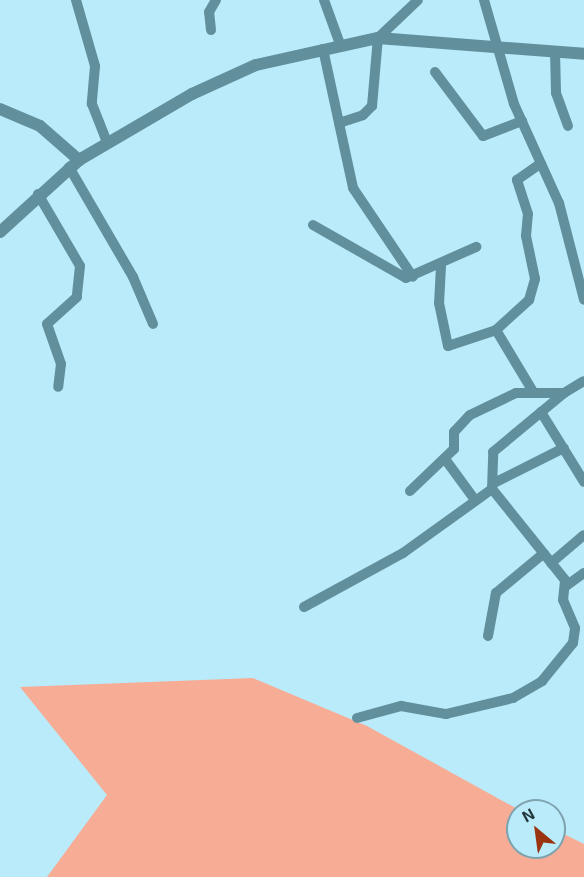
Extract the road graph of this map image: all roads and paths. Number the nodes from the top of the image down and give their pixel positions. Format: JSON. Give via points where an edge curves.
{"nodes":[{"id":1,"x":76,"y":0,"type":"edge"},
{"id":2,"x":216,"y":0,"type":"edge"},
{"id":3,"x":324,"y":0,"type":"edge"},
{"id":4,"x":418,"y":0,"type":"edge"},
{"id":5,"x":484,"y":0,"type":"edge"},
{"id":6,"x":211,"y":30,"type":"dead end"},
{"id":7,"x":378,"y":38,"type":"junction"},
{"id":8,"x":340,"y":44,"type":"junction"},
{"id":9,"x":496,"y":47,"type":"junction"},
{"id":10,"x":323,"y":49,"type":"junction"},
{"id":11,"x":555,"y":51,"type":"junction"},
{"id":12,"x":584,"y":54,"type":"edge"},
{"id":13,"x":435,"y":72,"type":"dead end"},
{"id":14,"x":0,"y":109,"type":"edge"},
{"id":15,"x":522,"y":121,"type":"junction"},
{"id":16,"x":339,"y":123,"type":"junction"},
{"id":17,"x":568,"y":126,"type":"dead end"},
{"id":18,"x":106,"y":142,"type":"junction"},
{"id":19,"x":74,"y":163,"type":"junction"},
{"id":20,"x":541,"y":163,"type":"junction"},
{"id":21,"x":38,"y":194,"type":"junction"},
{"id":22,"x":313,"y":225,"type":"dead end"},
{"id":23,"x":0,"y":232,"type":"edge"},
{"id":24,"x":476,"y":247,"type":"dead end"},
{"id":25,"x":441,"y":266,"type":"junction"},
{"id":26,"x":412,"y":277,"type":"junction"},
{"id":27,"x":584,"y":300,"type":"edge"},
{"id":28,"x":153,"y":324,"type":"dead end"},
{"id":29,"x":496,"y":330,"type":"junction"},
{"id":30,"x":584,"y":381,"type":"edge"},
{"id":31,"x":58,"y":387,"type":"dead end"},
{"id":32,"x":532,"y":390,"type":"junction"},
{"id":33,"x":564,"y":393,"type":"junction"},
{"id":34,"x":541,"y":412,"type":"junction"},
{"id":35,"x":564,"y":448,"type":"junction"},
{"id":36,"x":445,"y":459,"type":"junction"},
{"id":37,"x":584,"y":482,"type":"edge"},
{"id":38,"x":493,"y":486,"type":"junction"},
{"id":39,"x":410,"y":491,"type":"dead end"},
{"id":40,"x":475,"y":500,"type":"junction"},
{"id":41,"x":584,"y":535,"type":"edge"},
{"id":42,"x":544,"y":553,"type":"junction"},
{"id":43,"x":551,"y":563,"type":"junction"},
{"id":44,"x":584,"y":573,"type":"edge"},
{"id":45,"x":566,"y":586,"type":"junction"},
{"id":46,"x":304,"y":607,"type":"dead end"},
{"id":47,"x":488,"y":636,"type":"dead end"},
{"id":48,"x":357,"y":718,"type":"dead end"}],
"edges":[{"from":1,"to":18,"type":"street","via":[[95,66],[92,104]]},
{"from":2,"to":6,"type":"street","via":[[209,12]]},
{"from":3,"to":8,"type":"street"},
{"from":4,"to":7,"type":"street"},
{"from":5,"to":9,"type":"street"},
{"from":7,"to":8,"type":"street"},
{"from":7,"to":9,"type":"street"},
{"from":7,"to":16,"type":"street","via":[[372,106],[363,115]]},
{"from":8,"to":10,"type":"street"},
{"from":9,"to":11,"type":"street"},
{"from":9,"to":15,"type":"street"},
{"from":10,"to":16,"type":"street"},
{"from":10,"to":18,"type":"street","via":[[256,65]]},
{"from":11,"to":12,"type":"street"},
{"from":11,"to":17,"type":"street","via":[[556,93]]},
{"from":13,"to":15,"type":"street","via":[[483,136]]},
{"from":14,"to":19,"type":"street","via":[[39,126]]},
{"from":15,"to":20,"type":"street"},
{"from":16,"to":26,"type":"street","via":[[353,188]]},
{"from":18,"to":19,"type":"street"},
{"from":19,"to":21,"type":"street"},
{"from":19,"to":28,"type":"street"},
{"from":20,"to":27,"type":"street","via":[[559,203]]},
{"from":20,"to":29,"type":"street","via":[[517,180],[528,214],[534,293]]},
{"from":21,"to":23,"type":"street"},
{"from":21,"to":31,"type":"street","via":[[80,266],[77,297],[47,324],[61,364]]},
{"from":22,"to":26,"type":"street","via":[[399,276]]},
{"from":24,"to":25,"type":"street"},
{"from":25,"to":26,"type":"street"},
{"from":25,"to":29,"type":"street","via":[[439,303],[448,346]]},
{"from":29,"to":32,"type":"street"},
{"from":30,"to":33,"type":"street"},
{"from":32,"to":33,"type":"street"},
{"from":32,"to":36,"type":"street","via":[[466,418]]},
{"from":33,"to":34,"type":"street"},
{"from":34,"to":35,"type":"street"},
{"from":34,"to":38,"type":"street","via":[[493,452],[489,462]]},
{"from":35,"to":37,"type":"street"},
{"from":35,"to":38,"type":"street"},
{"from":36,"to":39,"type":"street"},
{"from":36,"to":40,"type":"street"},
{"from":38,"to":40,"type":"street"},
{"from":38,"to":42,"type":"street"},
{"from":40,"to":46,"type":"street","via":[[403,553]]},
{"from":41,"to":43,"type":"street"},
{"from":42,"to":43,"type":"street"},
{"from":42,"to":47,"type":"street","via":[[496,593]]},
{"from":43,"to":45,"type":"street"},
{"from":44,"to":45,"type":"street"},
{"from":45,"to":48,"type":"street","via":[[563,600],[575,628],[573,643],[533,687],[513,698],[446,714],[401,706]]}]}
